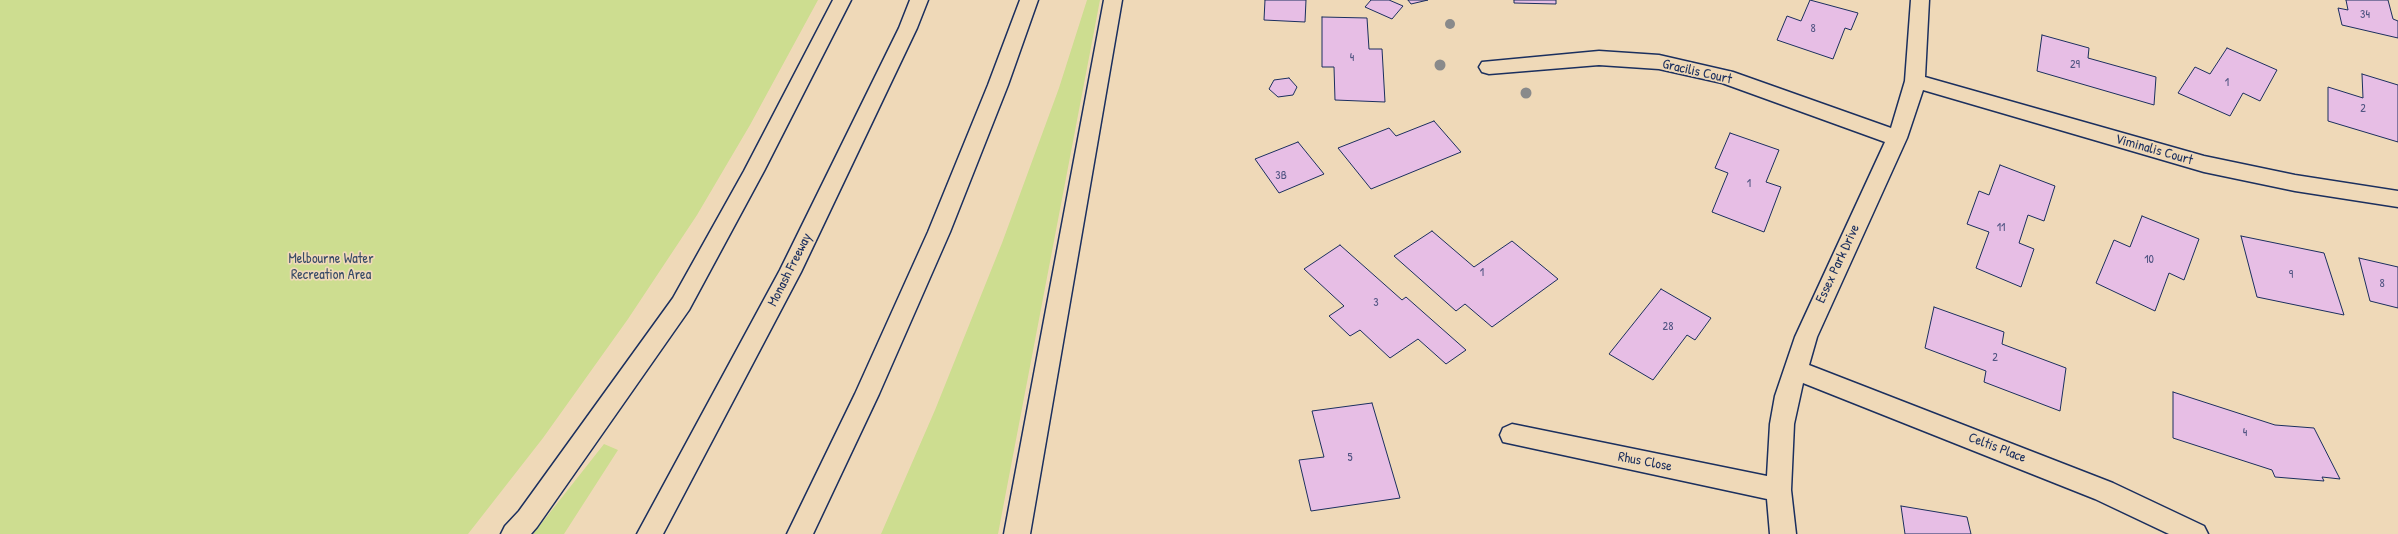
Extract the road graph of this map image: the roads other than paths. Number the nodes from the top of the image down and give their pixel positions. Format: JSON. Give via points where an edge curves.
{"nodes":[{"id":1,"x":842,"y":0,"type":"edge"},
{"id":2,"x":919,"y":0,"type":"edge"},
{"id":3,"x":1029,"y":0,"type":"edge"},
{"id":4,"x":1113,"y":0,"type":"edge"},
{"id":5,"x":1920,"y":0,"type":"edge"},
{"id":6,"x":1489,"y":67,"type":"dead end"},
{"id":7,"x":1914,"y":81,"type":"junction"},
{"id":8,"x":1897,"y":138,"type":"junction"},
{"id":9,"x":2398,"y":199,"type":"edge"},
{"id":10,"x":1795,"y":370,"type":"junction"},
{"id":11,"x":1512,"y":435,"type":"dead end"},
{"id":12,"x":1779,"y":490,"type":"junction"},
{"id":13,"x":514,"y":534,"type":"edge"},
{"id":14,"x":650,"y":534,"type":"edge"},
{"id":15,"x":800,"y":534,"type":"edge"},
{"id":16,"x":1017,"y":534,"type":"edge"},
{"id":17,"x":1783,"y":534,"type":"edge"},
{"id":18,"x":2195,"y":534,"type":"edge"}],
"edges":[{"from":1,"to":13,"type":"main road","via":[[754,171],[681,304],[528,519]]},
{"from":2,"to":14,"type":"main road","name":"Monash Freeway","via":[[790,272]]},
{"from":3,"to":15,"type":"main road","via":[[998,86],[939,232],[867,394]]},
{"from":4,"to":16,"type":"main road"},
{"from":5,"to":7,"type":"main road","name":"Essex Park Drive"},
{"from":6,"to":8,"type":"main road","name":"Gracilis Court","via":[[1599,58],[1659,62],[1726,77]]},
{"from":7,"to":8,"type":"main road","name":"Essex Park Drive","via":[[1911,99]]},
{"from":7,"to":9,"type":"main road","name":"Viminalis Court","via":[[2204,164],[2288,182]]},
{"from":8,"to":10,"type":"main road","name":"Essex Park Drive","via":[[1820,304]]},
{"from":10,"to":12,"type":"main road","name":"Essex Park Drive","via":[[1782,424]]},
{"from":10,"to":18,"type":"main road","name":"Celtis Place","via":[[2097,488]]},
{"from":11,"to":12,"type":"main road","name":"Rhus Close"},
{"from":12,"to":17,"type":"main road","name":"Essex Park Drive"}]}
